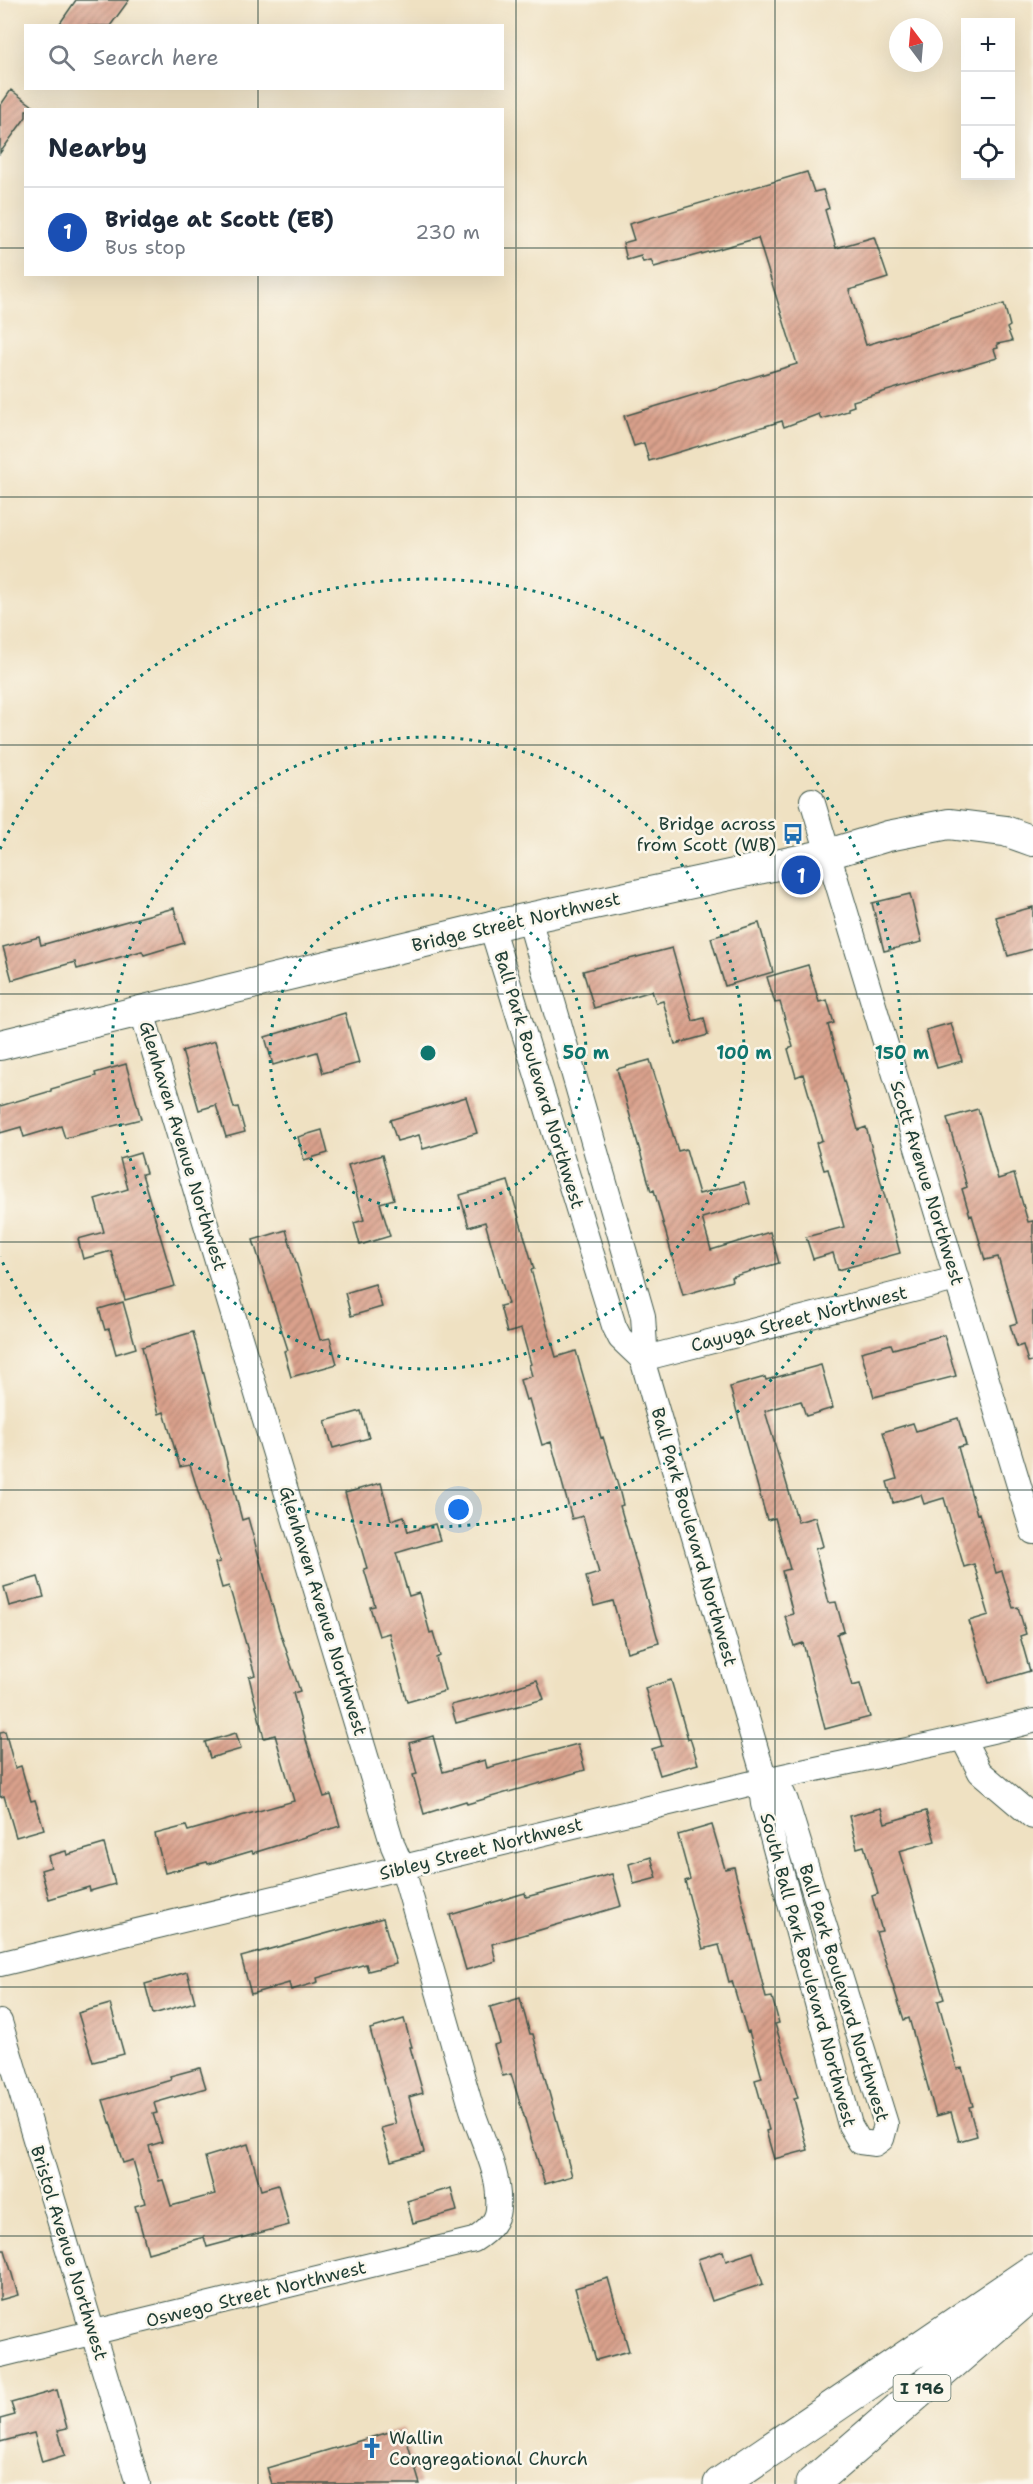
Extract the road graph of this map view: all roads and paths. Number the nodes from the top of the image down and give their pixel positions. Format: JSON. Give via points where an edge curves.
{"nodes":[{"id":1,"x":812,"y":800,"type":"dead end"},
{"id":2,"x":1033,"y":841,"type":"edge"},
{"id":3,"x":828,"y":854,"type":"junction"},
{"id":4,"x":529,"y":918,"type":"junction"},
{"id":5,"x":491,"y":926,"type":"junction"},
{"id":6,"x":142,"y":1011,"type":"junction"},
{"id":7,"x":0,"y":1045,"type":"edge"},
{"id":8,"x":956,"y":1279,"type":"junction"},
{"id":9,"x":642,"y":1359,"type":"junction"},
{"id":10,"x":1033,"y":1532,"type":"edge"},
{"id":11,"x":1033,"y":1721,"type":"edge"},
{"id":12,"x":963,"y":1739,"type":"junction"},
{"id":13,"x":765,"y":1780,"type":"junction"},
{"id":14,"x":1033,"y":1817,"type":"edge"},
{"id":15,"x":403,"y":1869,"type":"junction"},
{"id":16,"x":0,"y":1964,"type":"edge"},
{"id":17,"x":0,"y":2022,"type":"edge"},
{"id":18,"x":875,"y":2144,"type":"joint"},
{"id":19,"x":498,"y":2211,"type":"joint"},
{"id":20,"x":1033,"y":2271,"type":"edge"},
{"id":21,"x":1033,"y":2293,"type":"edge"},
{"id":22,"x":93,"y":2334,"type":"junction"},
{"id":23,"x":0,"y":2355,"type":"edge"},
{"id":24,"x":138,"y":2484,"type":"edge"},
{"id":25,"x":720,"y":2484,"type":"edge"},
{"id":26,"x":812,"y":2484,"type":"edge"}],
"edges":[{"from":1,"to":3,"type":"street","name":"Scott Avenue Northwest"},
{"from":2,"to":3,"type":"main road","name":"Bridge Street Northwest","via":[[1005,831],[948,824]]},
{"from":3,"to":4,"type":"main road","name":"Bridge Street Northwest"},
{"from":3,"to":8,"type":"street","name":"Scott Avenue Northwest"},
{"from":4,"to":5,"type":"main road","name":"Bridge Street Northwest"},
{"from":4,"to":9,"type":"street","via":[[643,1316]]},
{"from":5,"to":6,"type":"main road","name":"Bridge Street Northwest"},
{"from":5,"to":9,"type":"street","name":"Ball Park Boulevard Northwest","via":[[614,1326],[620,1338]]},
{"from":6,"to":7,"type":"main road","name":"Bridge Street Northwest"},
{"from":6,"to":15,"type":"street","name":"Glenhaven Avenue Northwest"},
{"from":8,"to":9,"type":"street","name":"Cayuga Street Northwest"},
{"from":8,"to":10,"type":"street","name":"Scott Avenue Northwest"},
{"from":9,"to":13,"type":"street","name":"Ball Park Boulevard Northwest"},
{"from":11,"to":12,"type":"street","name":"Sibley Street Northwest"},
{"from":12,"to":13,"type":"street","name":"Sibley Street Northwest"},
{"from":12,"to":14,"type":"street","via":[[980,1772]]},
{"from":13,"to":15,"type":"street","name":"Sibley Street Northwest"},
{"from":13,"to":18,"type":"street","name":"South Ball Park Boulevard Northwest","via":[[761,1788],[763,1804],[850,2125],[860,2142]]},
{"from":13,"to":18,"type":"street","name":"Ball Park Boulevard Northwest","via":[[781,1790],[786,1801],[886,2124],[882,2139]]},
{"from":15,"to":16,"type":"street","name":"Sibley Street Northwest"},
{"from":15,"to":19,"type":"street","name":"Glenhaven Avenue Northwest","via":[[471,2107],[491,2159]]},
{"from":17,"to":22,"type":"street","name":"Bristol Avenue Northwest"},
{"from":19,"to":22,"type":"street","name":"Oswego Street Northwest","via":[[488,2231],[474,2240]]},
{"from":20,"to":25,"type":"highway"},
{"from":21,"to":26,"type":"highway","number":"I 196"},
{"from":22,"to":23,"type":"street","name":"Oswego Street Northwest"},
{"from":22,"to":24,"type":"street","name":"Bristol Avenue Northwest"}]}
